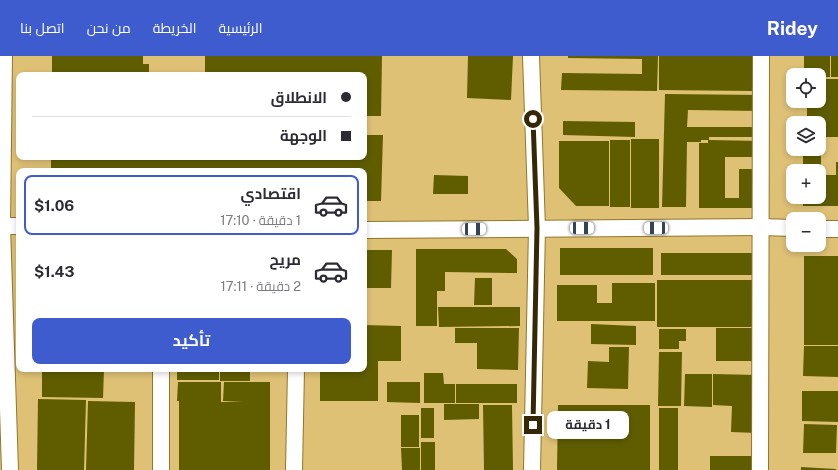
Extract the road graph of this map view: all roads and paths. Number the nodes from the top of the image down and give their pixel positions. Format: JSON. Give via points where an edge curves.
{"nodes":[{"id":1,"x":4,"y":56,"type":"edge"},
{"id":2,"x":531,"y":56,"type":"edge"},
{"id":3,"x":761,"y":56,"type":"edge"},
{"id":4,"x":1,"y":226,"type":"edge"},
{"id":5,"x":16,"y":226,"type":"edge"},
{"id":6,"x":761,"y":227,"type":"junction"},
{"id":7,"x":537,"y":228,"type":"junction"},
{"id":8,"x":786,"y":228,"type":"edge"},
{"id":9,"x":826,"y":229,"type":"edge"},
{"id":10,"x":838,"y":229,"type":"edge"},
{"id":11,"x":367,"y":230,"type":"edge"},
{"id":12,"x":161,"y":372,"type":"edge"},
{"id":13,"x":296,"y":372,"type":"edge"},
{"id":14,"x":10,"y":470,"type":"edge"},
{"id":15,"x":161,"y":470,"type":"edge"},
{"id":16,"x":294,"y":470,"type":"edge"},
{"id":17,"x":532,"y":470,"type":"edge"},
{"id":18,"x":760,"y":470,"type":"edge"}],
"edges":[{"from":1,"to":4,"type":"street"},
{"from":2,"to":7,"type":"street"},
{"from":3,"to":6,"type":"street"},
{"from":4,"to":5,"type":"street"},
{"from":4,"to":14,"type":"street"},
{"from":6,"to":7,"type":"street"},
{"from":6,"to":8,"type":"street"},
{"from":6,"to":18,"type":"street"},
{"from":7,"to":11,"type":"street"},
{"from":7,"to":17,"type":"street"},
{"from":9,"to":10,"type":"street"},
{"from":12,"to":15,"type":"street"},
{"from":13,"to":16,"type":"street"}]}
